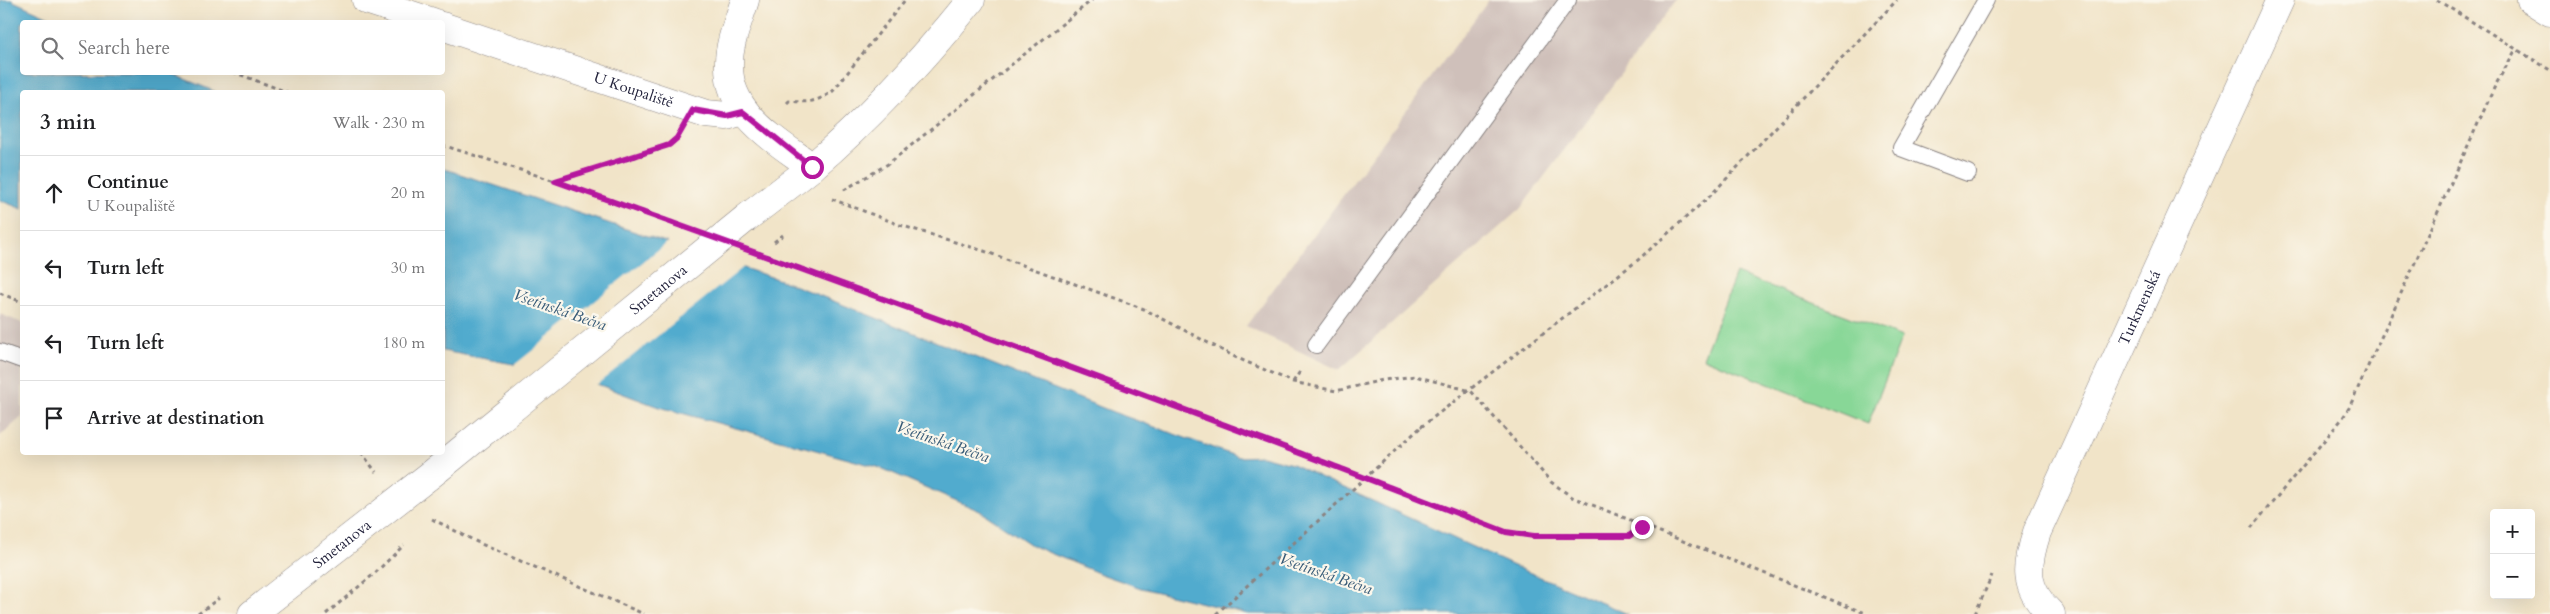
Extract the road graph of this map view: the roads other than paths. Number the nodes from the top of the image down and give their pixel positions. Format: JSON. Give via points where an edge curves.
{"nodes":[{"id":1,"x":366,"y":0,"type":"edge"},
{"id":2,"x":746,"y":0,"type":"edge"},
{"id":3,"x":972,"y":0,"type":"edge"},
{"id":4,"x":1568,"y":0,"type":"edge"},
{"id":5,"x":1986,"y":0,"type":"edge"},
{"id":6,"x":2280,"y":0,"type":"edge"},
{"id":7,"x":2531,"y":0,"type":"edge"},
{"id":8,"x":2550,"y":12,"type":"edge"},
{"id":9,"x":427,"y":20,"type":"edge"},
{"id":10,"x":445,"y":27,"type":"edge"},
{"id":11,"x":743,"y":112,"type":"junction"},
{"id":12,"x":812,"y":167,"type":"junction"},
{"id":13,"x":1968,"y":173,"type":"dead end"},
{"id":14,"x":1316,"y":345,"type":"dead end"},
{"id":15,"x":0,"y":352,"type":"edge"},
{"id":16,"x":20,"y":359,"type":"edge"},
{"id":17,"x":252,"y":614,"type":"edge"},
{"id":18,"x":2051,"y":614,"type":"edge"}],
"edges":[{"from":1,"to":9,"type":"street"},
{"from":2,"to":11,"type":"street","via":[[728,62],[734,97]]},
{"from":3,"to":12,"type":"street","name":"Smetanova","via":[[884,98]]},
{"from":4,"to":14,"type":"lane"},
{"from":5,"to":13,"type":"lane","via":[[1901,148]]},
{"from":6,"to":18,"type":"street","name":"Turkmenská","via":[[2037,532],[2028,558],[2030,584],[2038,602]]},
{"from":7,"to":8,"type":"street"},
{"from":10,"to":11,"type":"street","name":"U Koupaliště","via":[[693,110],[727,116]]},
{"from":11,"to":12,"type":"street"},
{"from":12,"to":17,"type":"street","name":"Smetanova","bridge":true,"via":[[438,469]]},
{"from":15,"to":16,"type":"lane"}]}
